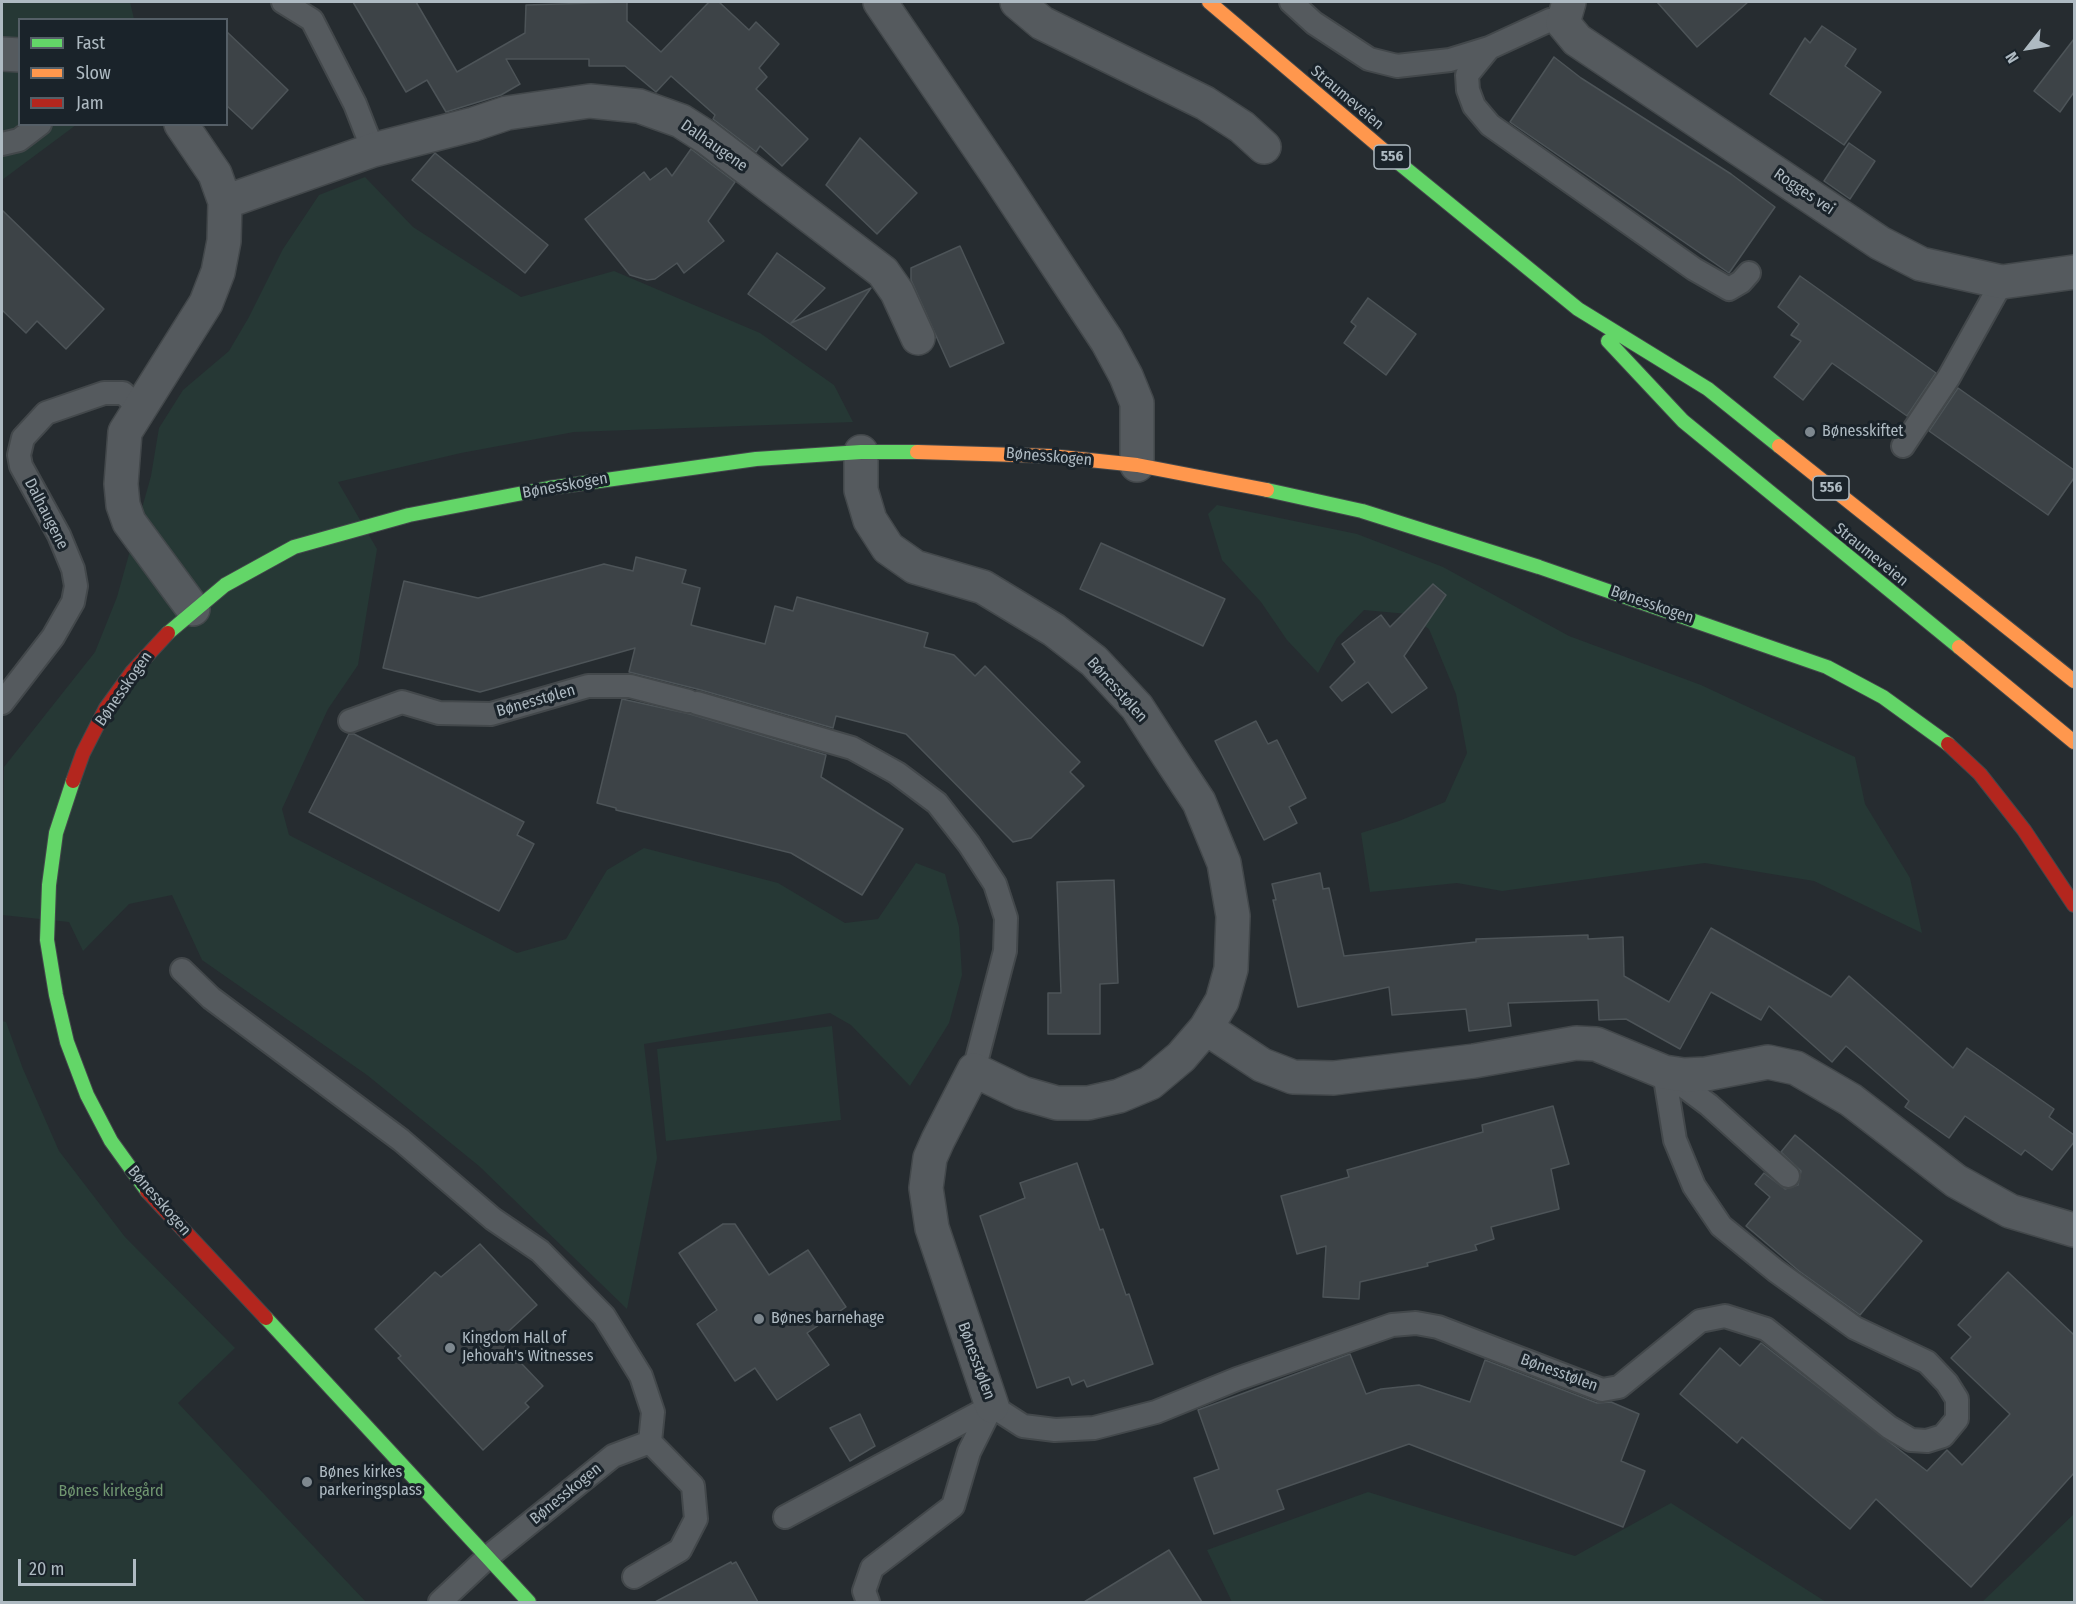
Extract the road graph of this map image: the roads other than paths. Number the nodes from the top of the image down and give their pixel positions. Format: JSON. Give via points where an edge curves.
{"nodes":[{"id":1,"x":284,"y":2,"type":"edge"},
{"id":2,"x":880,"y":2,"type":"edge"},
{"id":3,"x":1017,"y":2,"type":"edge"},
{"id":4,"x":1209,"y":2,"type":"edge"},
{"id":5,"x":1291,"y":2,"type":"edge"},
{"id":6,"x":1566,"y":12,"type":"edge"},
{"id":7,"x":1489,"y":48,"type":"junction"},
{"id":8,"x":2,"y":54,"type":"edge"},
{"id":9,"x":18,"y":56,"type":"edge"},
{"id":10,"x":38,"y":126,"type":"edge"},
{"id":11,"x":182,"y":126,"type":"edge"},
{"id":12,"x":2,"y":144,"type":"edge"},
{"id":13,"x":1264,"y":147,"type":"dead end"},
{"id":14,"x":373,"y":150,"type":"junction"},
{"id":15,"x":225,"y":202,"type":"junction"},
{"id":16,"x":2074,"y":272,"type":"edge"},
{"id":17,"x":1749,"y":273,"type":"dead end"},
{"id":18,"x":2001,"y":282,"type":"junction"},
{"id":19,"x":1578,"y":309,"type":"junction"},
{"id":20,"x":918,"y":339,"type":"dead end"},
{"id":21,"x":138,"y":407,"type":"junction"},
{"id":22,"x":1903,"y":446,"type":"dead end"},
{"id":23,"x":861,"y":452,"type":"junction"},
{"id":24,"x":1137,"y":465,"type":"junction"},
{"id":25,"x":193,"y":609,"type":"junction"},
{"id":26,"x":2074,"y":681,"type":"edge"},
{"id":27,"x":2,"y":703,"type":"edge"},
{"id":28,"x":350,"y":721,"type":"dead end"},
{"id":29,"x":2074,"y":742,"type":"edge"},
{"id":30,"x":2074,"y":905,"type":"edge"},
{"id":31,"x":182,"y":970,"type":"dead end"},
{"id":32,"x":1206,"y":1028,"type":"junction"},
{"id":33,"x":974,"y":1070,"type":"junction"},
{"id":34,"x":1664,"y":1072,"type":"junction"},
{"id":35,"x":1788,"y":1176,"type":"dead end"},
{"id":36,"x":2074,"y":1230,"type":"edge"},
{"id":37,"x":992,"y":1406,"type":"junction"},
{"id":38,"x":650,"y":1442,"type":"junction"},
{"id":39,"x":785,"y":1517,"type":"dead end"},
{"id":40,"x":489,"y":1556,"type":"junction"},
{"id":41,"x":634,"y":1577,"type":"dead end"},
{"id":42,"x":440,"y":1602,"type":"edge"},
{"id":43,"x":529,"y":1602,"type":"edge"},
{"id":44,"x":868,"y":1602,"type":"edge"}],
"edges":[{"from":1,"to":14,"type":"lane","via":[[312,20],[355,104]]},
{"from":2,"to":24,"type":"street","via":[[1107,341],[1137,403]]},
{"from":3,"to":13,"type":"street","via":[[1042,23],[1204,103],[1242,127]]},
{"from":4,"to":19,"type":"main road","name":"Straumeveien","number":"556","via":[[1348,122]]},
{"from":5,"to":7,"type":"lane","name":"Rogges vei","via":[[1314,23],[1369,59],[1397,66],[1450,60]]},
{"from":6,"to":7,"type":"lane","name":"Rogges vei"},
{"from":6,"to":18,"type":"street","name":"Rogges vei","via":[[1577,40],[1880,243],[1921,264]]},
{"from":7,"to":17,"type":"lane","name":"Rogges vei","via":[[1467,75],[1474,106],[1490,125],[1720,284],[1729,289]]},
{"from":8,"to":9,"type":"street"},
{"from":10,"to":12,"type":"lane","via":[[20,140]]},
{"from":11,"to":15,"type":"street","via":[[215,174]]},
{"from":14,"to":15,"type":"street","name":"Dalhaugene"},
{"from":14,"to":20,"type":"street","name":"Dalhaugene","via":[[507,113],[590,101],[639,106],[681,121],[706,137],[883,272],[897,292]]},
{"from":15,"to":21,"type":"street","via":[[224,241],[206,303]]},
{"from":16,"to":18,"type":"street","name":"Rogges vei"},
{"from":18,"to":22,"type":"lane","via":[[1949,377]]},
{"from":19,"to":26,"type":"main road","name":"Straumeveien","number":"556","via":[[1708,389]]},
{"from":19,"to":29,"type":"main road","name":"Straumeveien","number":"556","via":[[1683,421]]},
{"from":21,"to":25,"type":"street","via":[[125,432],[123,505],[129,522]]},
{"from":21,"to":27,"type":"lane","name":"Dalhaugene","via":[[123,393],[104,393],[46,413],[23,438],[21,466],[59,535],[76,586],[73,602],[53,637]]},
{"from":23,"to":24,"type":"main road","name":"Bønesskogen","via":[[976,452]]},
{"from":23,"to":25,"type":"main road","name":"Bønesskogen","via":[[650,472],[409,514],[294,547],[225,585]]},
{"from":23,"to":32,"type":"street","name":"Bønesstølen","via":[[861,490],[870,520],[888,548],[915,567],[983,587],[1054,630],[1094,661],[1137,707],[1199,802],[1224,863],[1233,916],[1232,969],[1222,1001]]},
{"from":24,"to":30,"type":"main road","name":"Bønesskogen","via":[[1362,511],[1539,567],[1827,667],[1883,697],[1939,735],[1980,774],[2024,830]]},
{"from":25,"to":40,"type":"main road","name":"Bønesskogen","via":[[160,640],[106,708],[83,753],[56,833],[47,940],[67,1042],[87,1095],[111,1141],[144,1188]]},
{"from":28,"to":33,"type":"lane","name":"Bønesstølen","via":[[402,702],[439,713],[491,714],[588,686],[630,686],[852,748],[897,773],[937,803],[969,844],[995,884],[1006,918],[1005,951]]},
{"from":31,"to":38,"type":"lane","via":[[211,998],[401,1140],[548,1259],[604,1316],[641,1376],[653,1412]]},
{"from":32,"to":33,"type":"street","name":"Bønesstølen","via":[[1181,1057],[1150,1083],[1088,1103],[1057,1103],[1022,1093]]},
{"from":32,"to":34,"type":"street","via":[[1262,1065],[1293,1077],[1346,1077],[1576,1043],[1596,1044]]},
{"from":33,"to":37,"type":"street","name":"Bønesstølen","via":[[930,1158],[926,1188],[932,1228]]},
{"from":34,"to":35,"type":"lane"},
{"from":34,"to":36,"type":"street","via":[[1706,1074],[1768,1062],[1796,1068],[1851,1100],[1956,1181],[2010,1211]]},
{"from":34,"to":37,"type":"lane","name":"Bønesstølen","via":[[1676,1140],[1694,1186],[1721,1226],[1855,1328],[1927,1362],[1957,1399],[1957,1419],[1943,1436],[1911,1440],[1889,1427],[1766,1329],[1725,1316],[1700,1321],[1619,1387],[1602,1390],[1438,1327],[1416,1323],[1392,1325],[1156,1412],[1094,1428],[1055,1430],[1023,1426]]},
{"from":37,"to":39,"type":"lane"},
{"from":37,"to":44,"type":"lane","via":[[969,1452],[953,1506],[872,1568],[864,1591]]},
{"from":38,"to":40,"type":"lane","name":"Bønesskogen","via":[[613,1456]]},
{"from":38,"to":41,"type":"lane","via":[[693,1486],[696,1519],[680,1550]]},
{"from":40,"to":42,"type":"lane"},
{"from":40,"to":43,"type":"main road","name":"Bønesskogen"}]}
